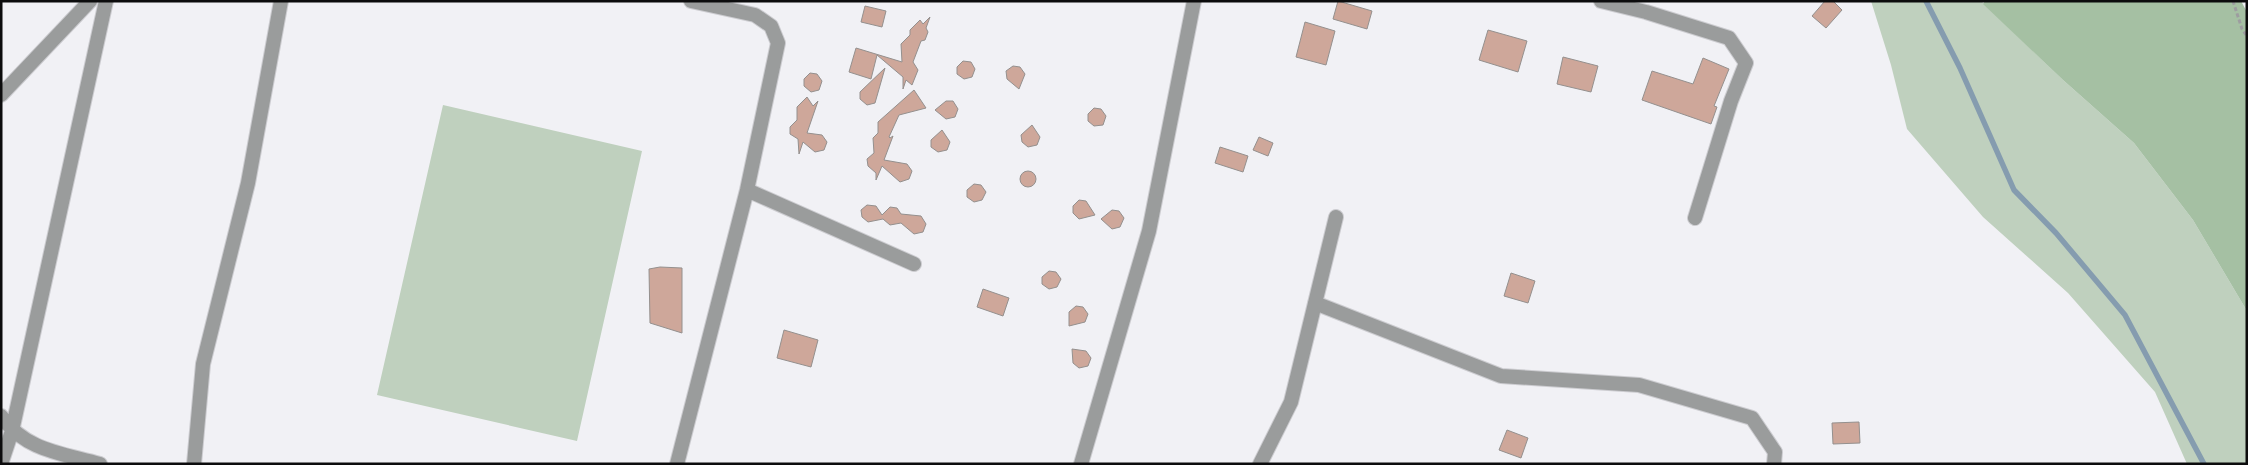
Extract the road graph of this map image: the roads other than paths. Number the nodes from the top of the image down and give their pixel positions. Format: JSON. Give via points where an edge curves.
{"nodes":[{"id":1,"x":90,"y":1,"type":"edge"},
{"id":2,"x":106,"y":1,"type":"edge"},
{"id":3,"x":281,"y":1,"type":"edge"},
{"id":4,"x":691,"y":1,"type":"edge"},
{"id":5,"x":1194,"y":1,"type":"edge"},
{"id":6,"x":1601,"y":1,"type":"edge"},
{"id":7,"x":1,"y":95,"type":"edge"},
{"id":8,"x":747,"y":190,"type":"junction"},
{"id":9,"x":1336,"y":217,"type":"dead end"},
{"id":10,"x":1695,"y":218,"type":"dead end"},
{"id":11,"x":914,"y":264,"type":"dead end"},
{"id":12,"x":1315,"y":304,"type":"junction"},
{"id":13,"x":1,"y":416,"type":"edge"},
{"id":14,"x":12,"y":431,"type":"junction"},
{"id":15,"x":1,"y":464,"type":"edge"},
{"id":16,"x":100,"y":464,"type":"edge"},
{"id":17,"x":194,"y":464,"type":"edge"},
{"id":18,"x":677,"y":464,"type":"edge"},
{"id":19,"x":1080,"y":464,"type":"edge"},
{"id":20,"x":1260,"y":464,"type":"edge"},
{"id":21,"x":1774,"y":464,"type":"edge"}],
"edges":[{"from":1,"to":7,"type":"street"},
{"from":2,"to":14,"type":"street"},
{"from":3,"to":17,"type":"street","via":[[248,183],[203,364]]},
{"from":4,"to":8,"type":"street","via":[[755,15],[771,26],[778,43]]},
{"from":5,"to":19,"type":"street","via":[[1149,231]]},
{"from":6,"to":10,"type":"street","via":[[1730,38],[1746,63]]},
{"from":8,"to":11,"type":"street"},
{"from":8,"to":18,"type":"street"},
{"from":9,"to":12,"type":"street"},
{"from":12,"to":20,"type":"street","via":[[1291,402]]},
{"from":12,"to":21,"type":"street","via":[[1501,376],[1639,385],[1752,418],[1775,452]]},
{"from":13,"to":14,"type":"street"},
{"from":14,"to":15,"type":"street"},
{"from":14,"to":16,"type":"street","via":[[37,447]]}]}
